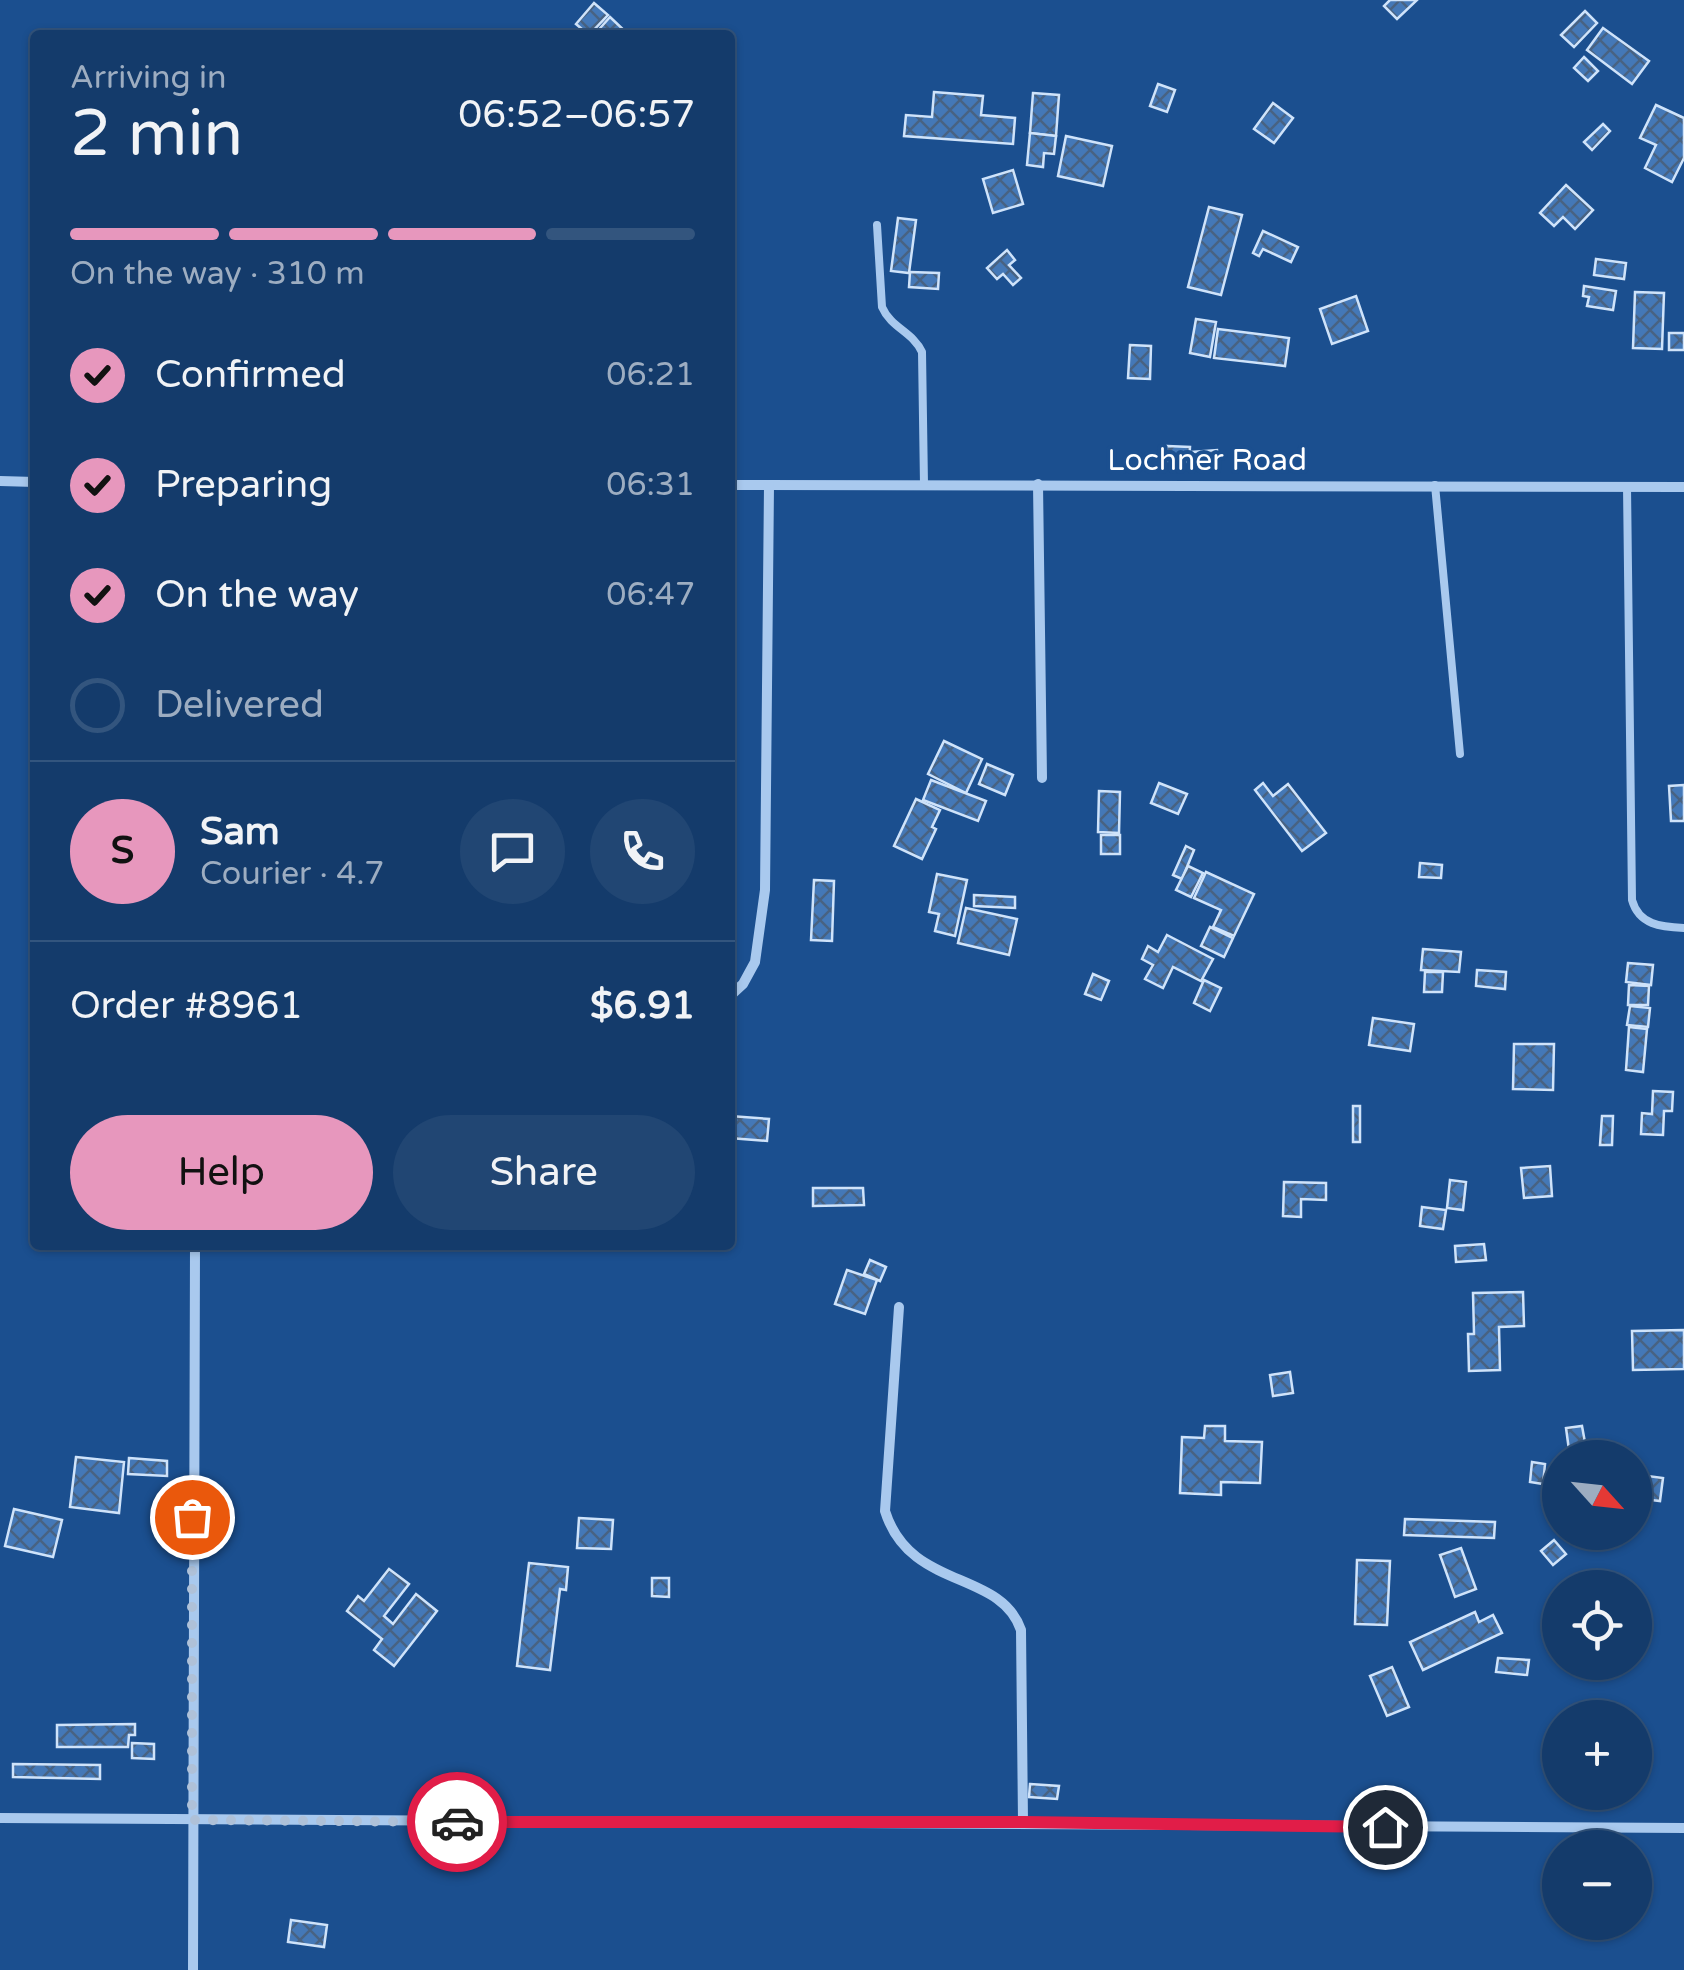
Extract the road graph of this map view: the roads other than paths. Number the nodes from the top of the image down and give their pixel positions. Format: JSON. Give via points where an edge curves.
{"nodes":[{"id":1,"x":877,"y":225,"type":"dead end"},
{"id":2,"x":0,"y":482,"type":"edge"},
{"id":3,"x":30,"y":482,"type":"edge"},
{"id":4,"x":735,"y":484,"type":"edge"},
{"id":5,"x":770,"y":484,"type":"junction"},
{"id":6,"x":924,"y":484,"type":"junction"},
{"id":7,"x":1038,"y":484,"type":"junction"},
{"id":8,"x":1435,"y":486,"type":"junction"},
{"id":9,"x":1627,"y":486,"type":"junction"},
{"id":10,"x":1684,"y":487,"type":"edge"},
{"id":11,"x":1460,"y":754,"type":"dead end"},
{"id":12,"x":1042,"y":778,"type":"dead end"},
{"id":13,"x":1684,"y":928,"type":"edge"},
{"id":14,"x":735,"y":992,"type":"edge"},
{"id":15,"x":195,"y":1250,"type":"edge"},
{"id":16,"x":899,"y":1308,"type":"dead end"},
{"id":17,"x":0,"y":1818,"type":"edge"},
{"id":18,"x":192,"y":1820,"type":"junction"},
{"id":19,"x":1024,"y":1822,"type":"junction"},
{"id":20,"x":1684,"y":1828,"type":"edge"},
{"id":21,"x":193,"y":1970,"type":"edge"}],
"edges":[{"from":1,"to":6,"type":"lane","via":[[882,307],[922,352]]},
{"from":2,"to":3,"type":"street"},
{"from":4,"to":5,"type":"street","name":"Lochner Road"},
{"from":5,"to":6,"type":"street","name":"Lochner Road"},
{"from":5,"to":14,"type":"street","via":[[765,890],[755,962]]},
{"from":6,"to":7,"type":"street","name":"Lochner Road"},
{"from":7,"to":8,"type":"street","name":"Lochner Road"},
{"from":7,"to":12,"type":"street"},
{"from":8,"to":9,"type":"street","name":"Lochner Road"},
{"from":8,"to":11,"type":"lane"},
{"from":9,"to":10,"type":"street","name":"Lochner Road"},
{"from":9,"to":13,"type":"lane","via":[[1632,900],[1655,926]]},
{"from":15,"to":18,"type":"street"},
{"from":16,"to":19,"type":"street","via":[[885,1512],[914,1558],[992,1596],[1016,1616]]},
{"from":17,"to":18,"type":"street"},
{"from":18,"to":19,"type":"street"},
{"from":18,"to":21,"type":"street"},
{"from":19,"to":20,"type":"street"}]}
